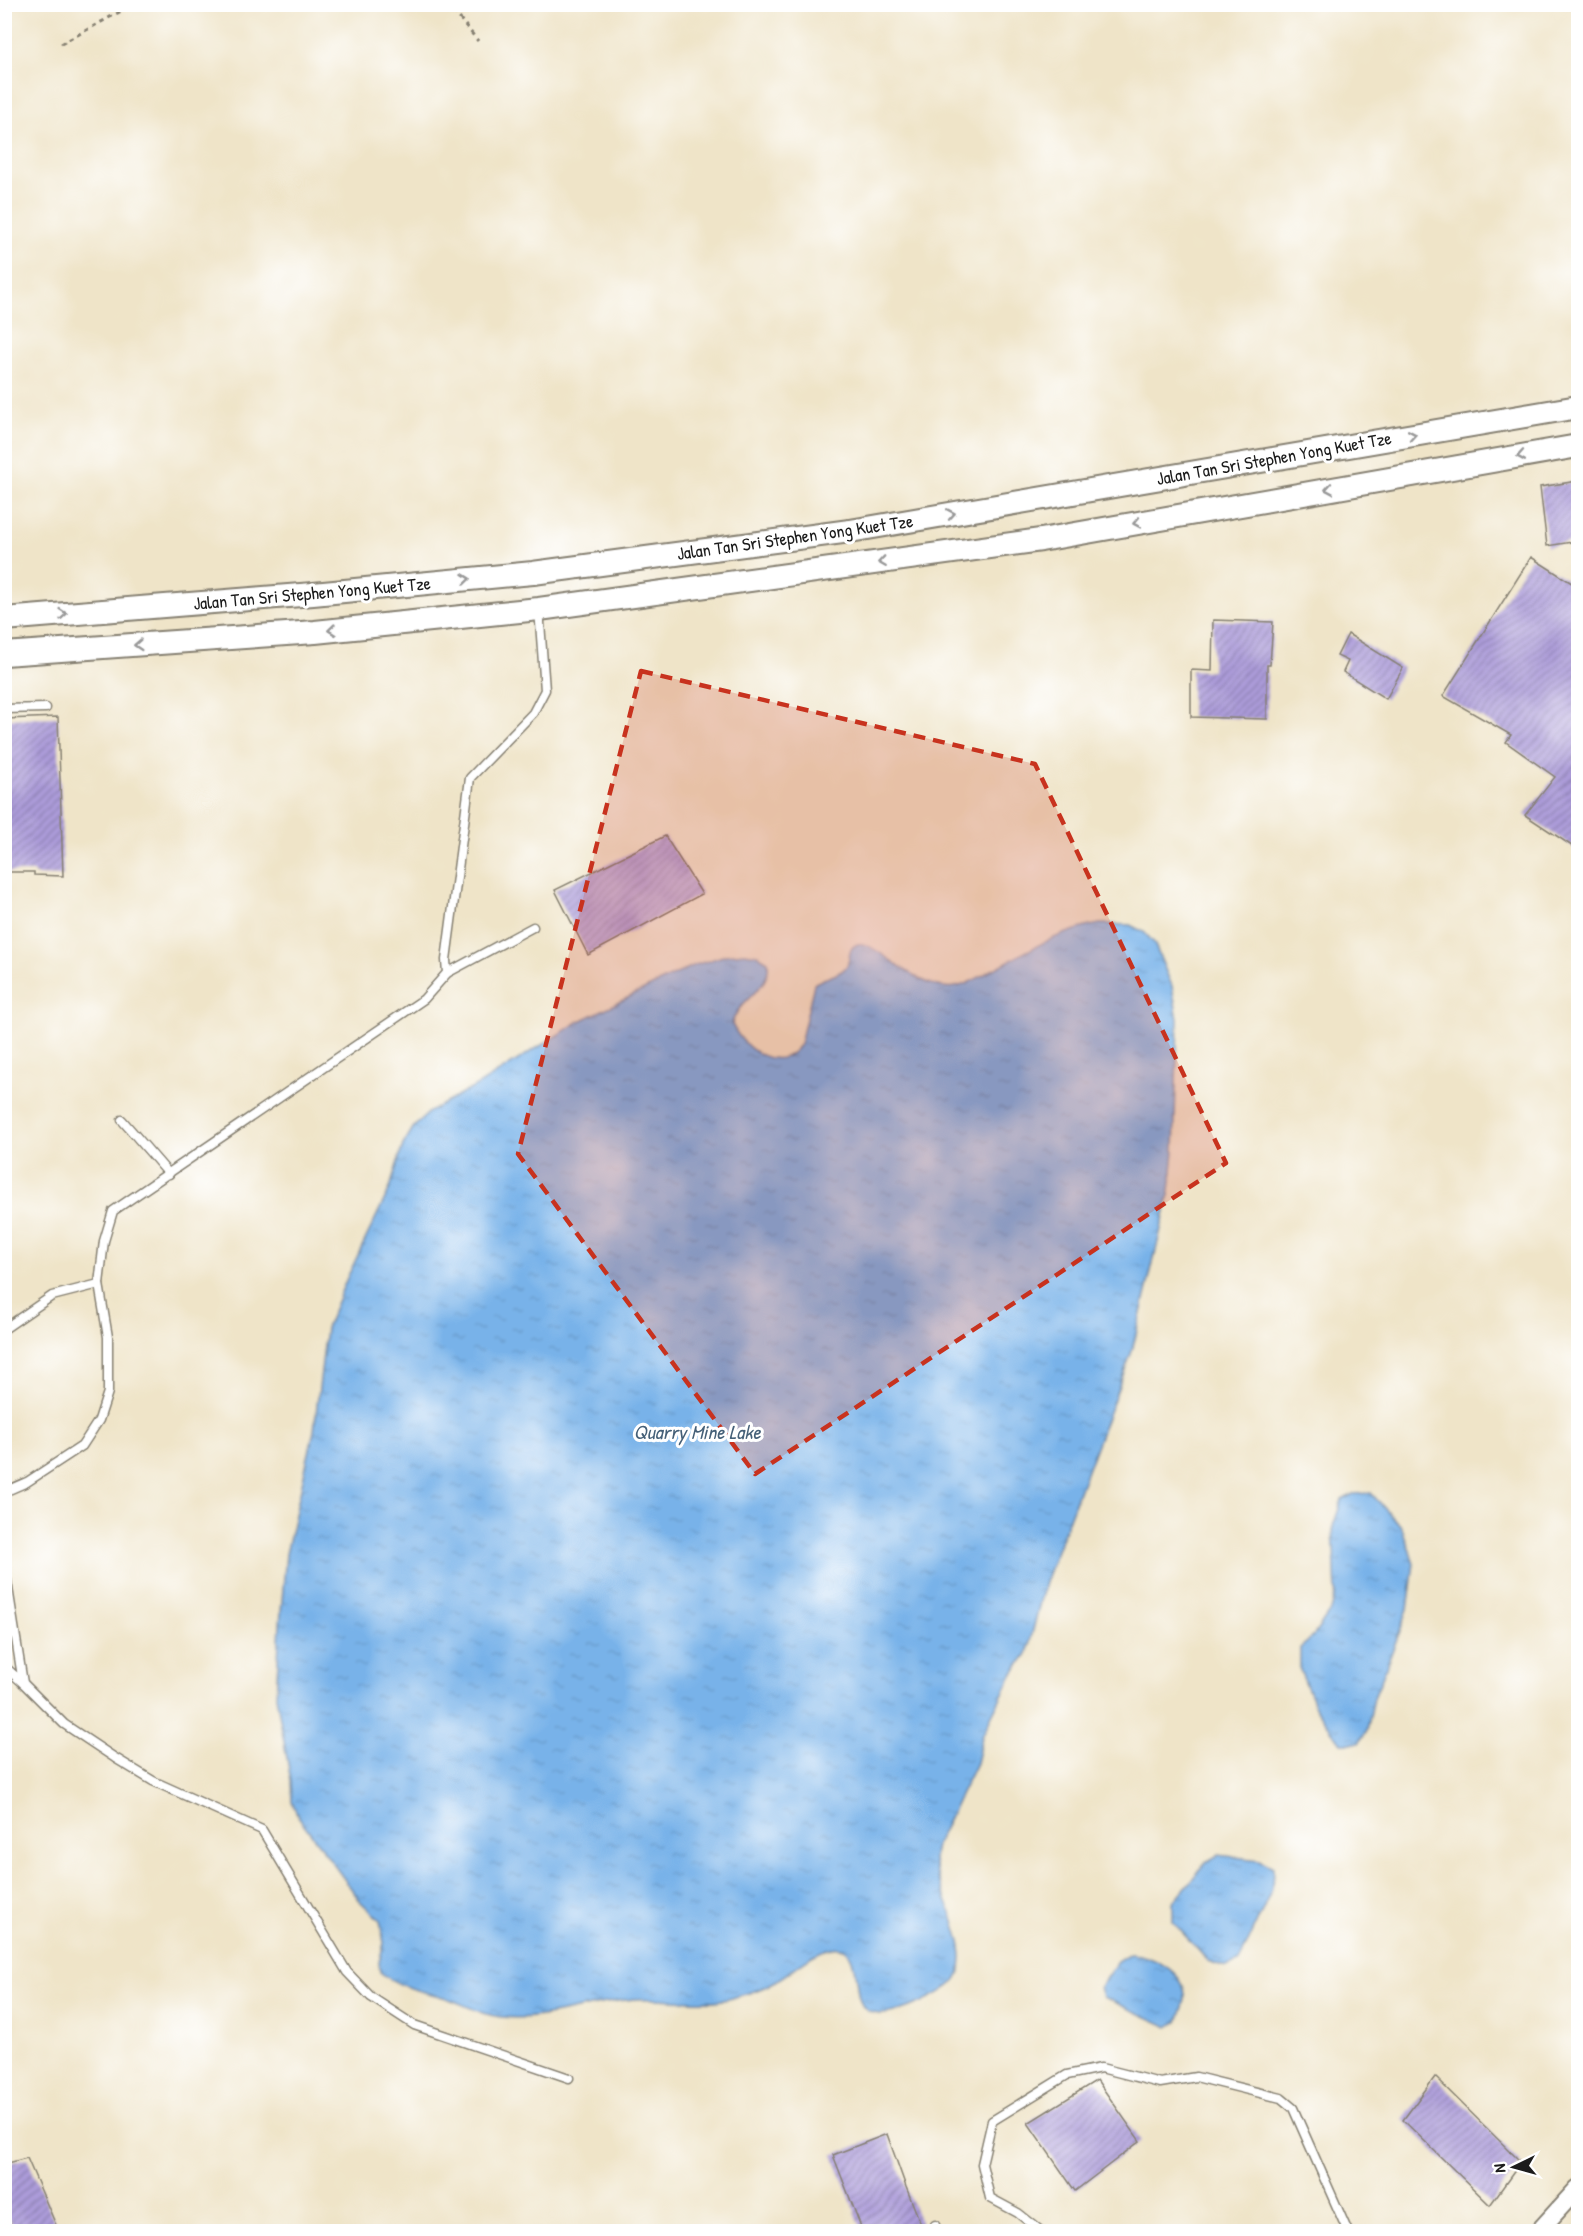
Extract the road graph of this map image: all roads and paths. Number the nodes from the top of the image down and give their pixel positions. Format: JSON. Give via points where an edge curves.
{"nodes":[{"id":1,"x":134,"y":4,"type":"edge"},
{"id":2,"x":448,"y":4,"type":"edge"},
{"id":3,"x":478,"y":41,"type":"dead end"},
{"id":4,"x":61,"y":44,"type":"dead end"},
{"id":5,"x":1578,"y":406,"type":"edge"},
{"id":6,"x":1578,"y":446,"type":"edge"},
{"id":7,"x":538,"y":609,"type":"junction"},
{"id":8,"x":4,"y":619,"type":"edge"},
{"id":9,"x":4,"y":654,"type":"edge"},
{"id":10,"x":46,"y":708,"type":"dead end"},
{"id":11,"x":4,"y":709,"type":"edge"},
{"id":12,"x":533,"y":927,"type":"dead end"},
{"id":13,"x":447,"y":973,"type":"junction"},
{"id":14,"x":122,"y":1120,"type":"dead end"},
{"id":15,"x":169,"y":1174,"type":"junction"},
{"id":16,"x":99,"y":1284,"type":"junction"},
{"id":17,"x":4,"y":1329,"type":"edge"},
{"id":18,"x":4,"y":1492,"type":"edge"},
{"id":19,"x":4,"y":1562,"type":"edge"},
{"id":20,"x":4,"y":1666,"type":"edge"},
{"id":21,"x":23,"y":1683,"type":"junction"},
{"id":22,"x":569,"y":2078,"type":"dead end"},
{"id":23,"x":1578,"y":2188,"type":"edge"},
{"id":24,"x":1042,"y":2232,"type":"edge"},
{"id":25,"x":1348,"y":2232,"type":"edge"},
{"id":26,"x":1538,"y":2232,"type":"edge"}],
"edges":[{"from":1,"to":4,"type":"path"},
{"from":2,"to":3,"type":"path"},
{"from":8,"to":5,"type":"main road","name":"Jalan Tan Sri Stephen Yong Kuet Tze","one_way":true,"via":[[533,573],[850,531]]},
{"from":6,"to":7,"type":"main road","name":"Jalan Tan Sri Stephen Yong Kuet Tze","one_way":true,"via":[[1041,540]]},
{"from":7,"to":9,"type":"main road","name":"Jalan Tan Sri Stephen Yong Kuet Tze","one_way":true,"via":[[315,632]]},
{"from":7,"to":13,"type":"lane","via":[[545,690],[533,712],[470,778]]},
{"from":10,"to":11,"type":"lane"},
{"from":12,"to":13,"type":"lane"},
{"from":13,"to":15,"type":"lane","via":[[424,999]]},
{"from":14,"to":15,"type":"lane"},
{"from":15,"to":16,"type":"lane","via":[[113,1211],[104,1241]]},
{"from":16,"to":17,"type":"lane","via":[[52,1296]]},
{"from":16,"to":18,"type":"lane","via":[[108,1337],[108,1392],[99,1420],[82,1446],[27,1482]]},
{"from":19,"to":21,"type":"lane"},
{"from":20,"to":21,"type":"lane"},
{"from":21,"to":22,"type":"lane","via":[[64,1724],[115,1758],[153,1781],[262,1830],[347,1972],[371,1997],[414,2025]]},
{"from":23,"to":26,"type":"street"},
{"from":24,"to":25,"type":"lane","via":[[990,2198],[982,2164],[992,2121],[1067,2075],[1101,2068],[1160,2083],[1196,2077],[1281,2098],[1293,2108]]}]}
